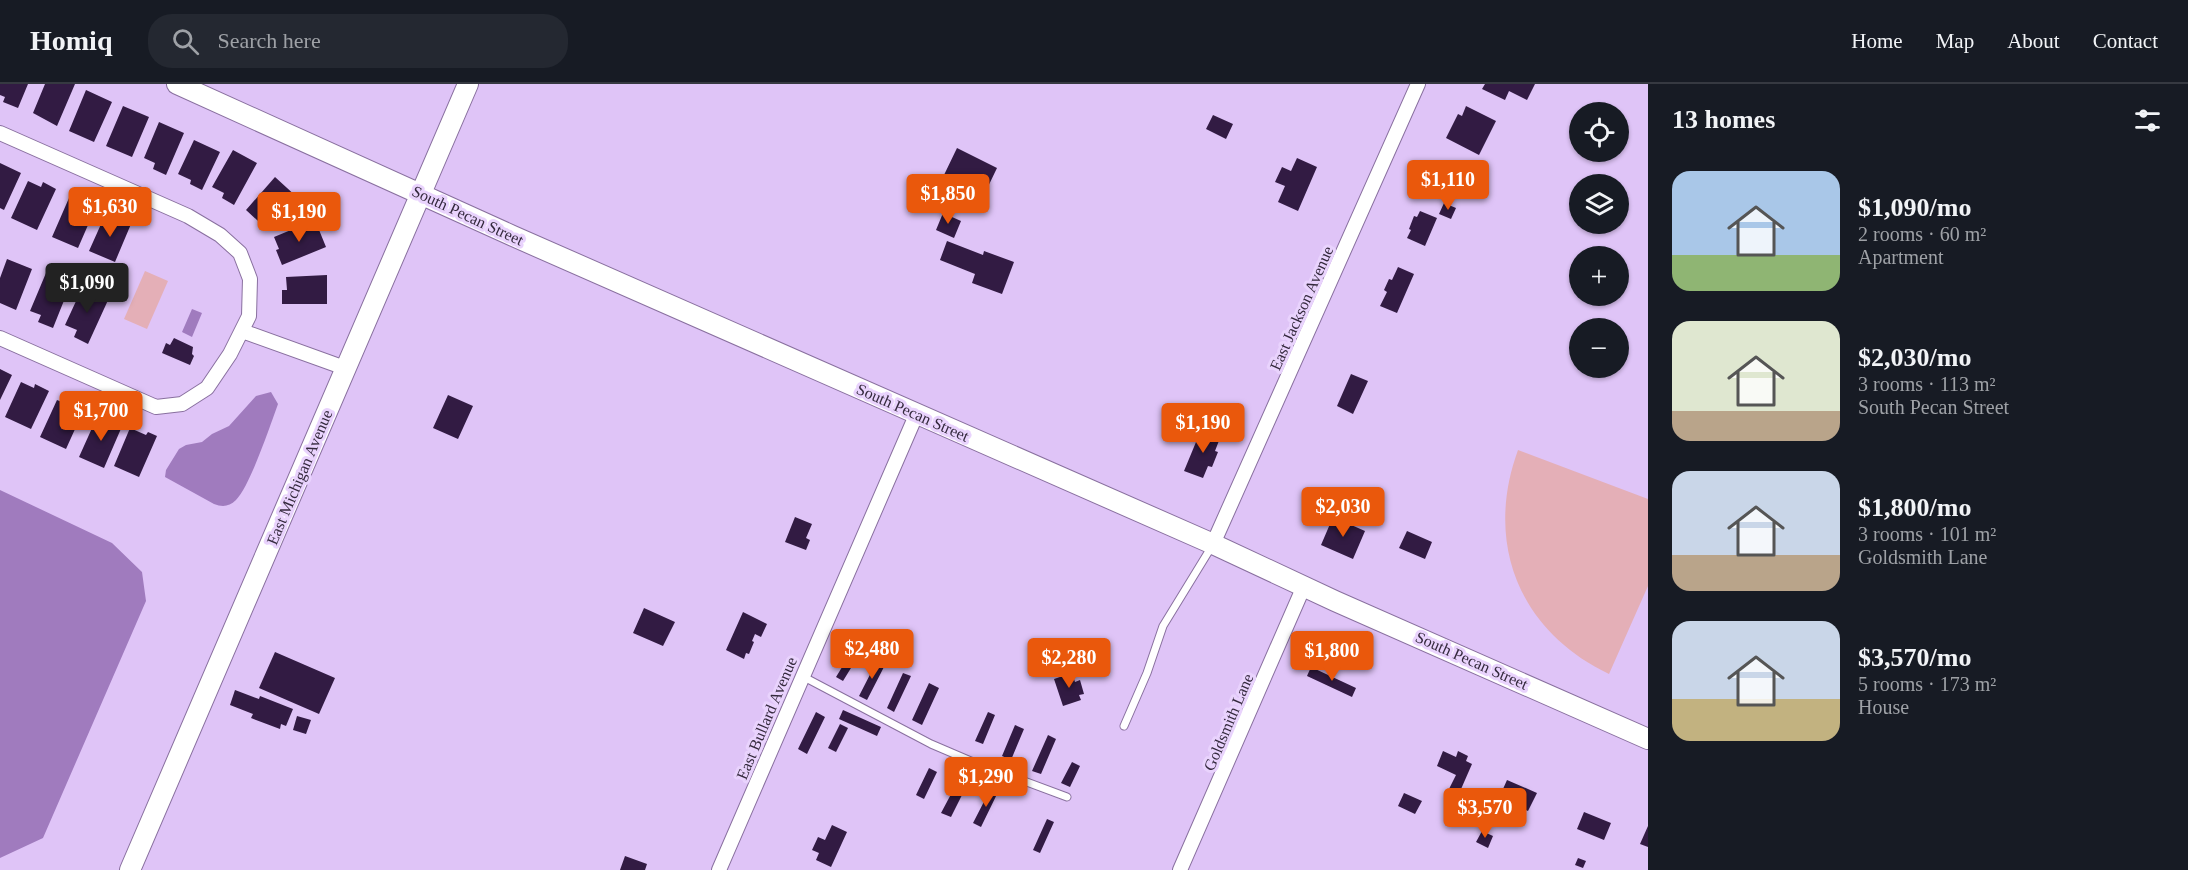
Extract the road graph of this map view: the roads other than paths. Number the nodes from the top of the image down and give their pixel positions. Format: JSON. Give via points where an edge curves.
{"nodes":[{"id":1,"x":177,"y":84,"type":"edge"},
{"id":2,"x":468,"y":84,"type":"edge"},
{"id":3,"x":1418,"y":84,"type":"edge"},
{"id":4,"x":0,"y":133,"type":"edge"},
{"id":5,"x":420,"y":193,"type":"junction"},
{"id":6,"x":242,"y":331,"type":"junction"},
{"id":7,"x":0,"y":338,"type":"edge"},
{"id":8,"x":345,"y":368,"type":"junction"},
{"id":9,"x":917,"y":413,"type":"junction"},
{"id":10,"x":1214,"y":544,"type":"junction"},
{"id":11,"x":1305,"y":586,"type":"junction"},
{"id":12,"x":802,"y":676,"type":"junction"},
{"id":13,"x":1124,"y":726,"type":"dead end"},
{"id":14,"x":1648,"y":739,"type":"edge"},
{"id":15,"x":1067,"y":797,"type":"dead end"},
{"id":16,"x":130,"y":870,"type":"edge"},
{"id":17,"x":719,"y":870,"type":"edge"},
{"id":18,"x":1180,"y":870,"type":"edge"}],
"edges":[{"from":1,"to":5,"type":"street","name":"South Pecan Street"},
{"from":2,"to":5,"type":"street","name":"East Michigan Avenue"},
{"from":3,"to":10,"type":"street","name":"East Jackson Avenue"},
{"from":4,"to":6,"type":"street","via":[[188,216],[220,235],[240,253],[250,279],[249,316]]},
{"from":5,"to":8,"type":"street","name":"East Michigan Avenue"},
{"from":5,"to":9,"type":"street","name":"South Pecan Street"},
{"from":6,"to":7,"type":"street","via":[[207,388],[182,404],[156,407]]},
{"from":6,"to":8,"type":"street"},
{"from":8,"to":16,"type":"street","name":"East Michigan Avenue"},
{"from":9,"to":10,"type":"street","name":"South Pecan Street"},
{"from":9,"to":12,"type":"street","name":"East Bullard Avenue"},
{"from":10,"to":11,"type":"street","name":"South Pecan Street"},
{"from":10,"to":13,"type":"lane","via":[[1163,626]]},
{"from":11,"to":14,"type":"street","name":"South Pecan Street"},
{"from":11,"to":18,"type":"street","name":"Goldsmith Lane"},
{"from":12,"to":15,"type":"lane","via":[[932,744]]},
{"from":12,"to":17,"type":"street","name":"East Bullard Avenue"}]}
